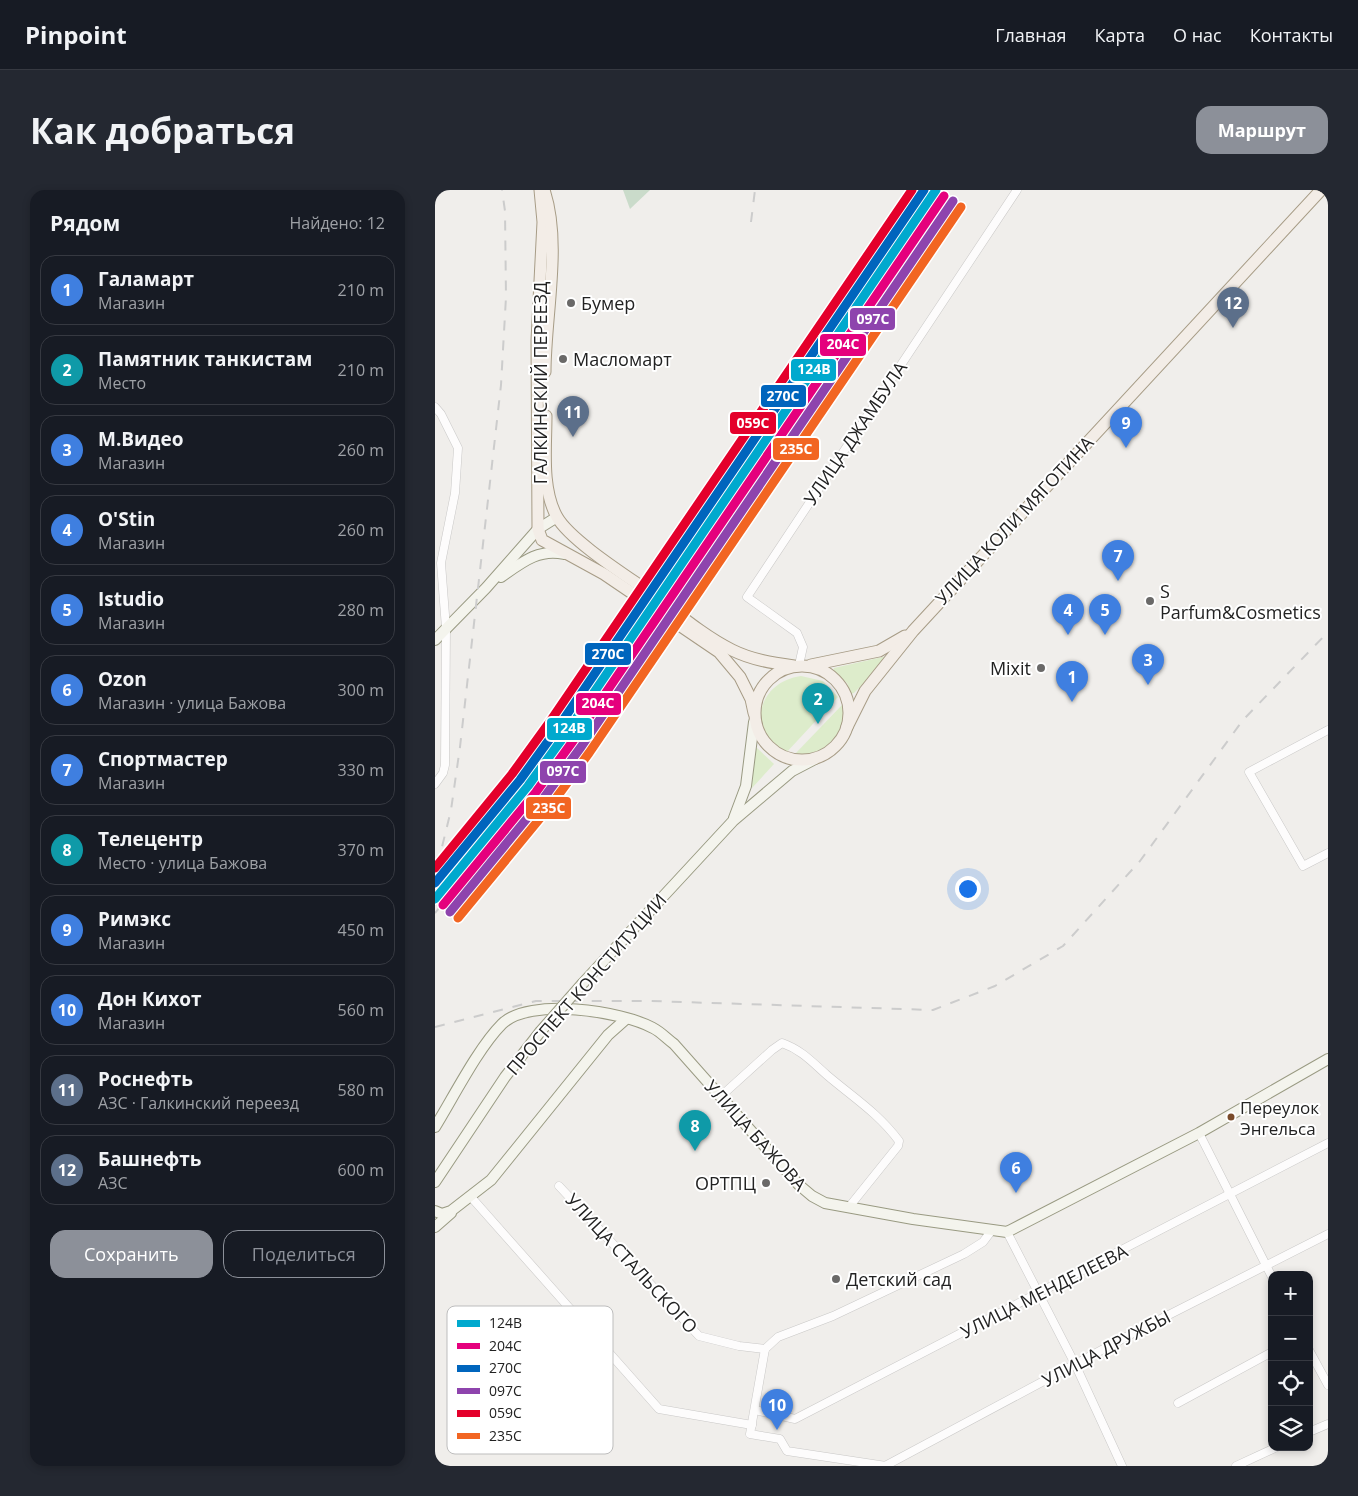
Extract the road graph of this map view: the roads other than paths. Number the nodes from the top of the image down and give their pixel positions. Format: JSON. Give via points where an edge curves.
{"nodes":[{"id":1,"x":540,"y":190,"type":"edge"},
{"id":2,"x":544,"y":190,"type":"edge"},
{"id":3,"x":1017,"y":190,"type":"edge"},
{"id":4,"x":1321,"y":190,"type":"edge"},
{"id":5,"x":435,"y":407,"type":"edge"},
{"id":6,"x":539,"y":510,"type":"junction"},
{"id":7,"x":557,"y":518,"type":"junction"},
{"id":8,"x":538,"y":529,"type":"junction"},
{"id":9,"x":529,"y":538,"type":"junction"},
{"id":10,"x":573,"y":557,"type":"junction"},
{"id":11,"x":486,"y":588,"type":"junction"},
{"id":12,"x":446,"y":628,"type":"junction"},
{"id":13,"x":913,"y":631,"type":"junction"},
{"id":14,"x":435,"y":640,"type":"edge"},
{"id":15,"x":800,"y":666,"type":"junction"},
{"id":16,"x":754,"y":717,"type":"junction"},
{"id":17,"x":847,"y":728,"type":"junction"},
{"id":18,"x":1328,"y":730,"type":"edge"},
{"id":19,"x":815,"y":758,"type":"junction"},
{"id":20,"x":435,"y":784,"type":"edge"},
{"id":21,"x":733,"y":821,"type":"junction"},
{"id":22,"x":1328,"y":853,"type":"edge"},
{"id":23,"x":626,"y":1019,"type":"junction"},
{"id":24,"x":1328,"y":1059,"type":"edge"},
{"id":25,"x":721,"y":1097,"type":"junction"},
{"id":26,"x":435,"y":1127,"type":"edge"},
{"id":27,"x":1199,"y":1132,"type":"junction"},
{"id":28,"x":1328,"y":1143,"type":"edge"},
{"id":29,"x":435,"y":1182,"type":"edge"},
{"id":30,"x":559,"y":1186,"type":"dead end"},
{"id":31,"x":1229,"y":1194,"type":"junction"},
{"id":32,"x":471,"y":1197,"type":"junction"},
{"id":33,"x":459,"y":1206,"type":"junction"},
{"id":34,"x":849,"y":1207,"type":"junction"},
{"id":35,"x":435,"y":1211,"type":"edge"},
{"id":36,"x":435,"y":1227,"type":"edge"},
{"id":37,"x":992,"y":1230,"type":"junction"},
{"id":38,"x":1007,"y":1232,"type":"junction"},
{"id":39,"x":1328,"y":1234,"type":"edge"},
{"id":40,"x":1266,"y":1265,"type":"junction"},
{"id":41,"x":1269,"y":1271,"type":"edge"},
{"id":42,"x":1038,"y":1294,"type":"junction"},
{"id":43,"x":568,"y":1306,"type":"edge"},
{"id":44,"x":765,"y":1349,"type":"junction"},
{"id":45,"x":1268,"y":1354,"type":"edge"},
{"id":46,"x":613,"y":1357,"type":"edge"},
{"id":47,"x":1313,"y":1357,"type":"edge"},
{"id":48,"x":1075,"y":1364,"type":"junction"},
{"id":49,"x":1328,"y":1385,"type":"edge"},
{"id":50,"x":1178,"y":1403,"type":"dead end"},
{"id":51,"x":755,"y":1410,"type":"junction"},
{"id":52,"x":1328,"y":1424,"type":"edge"},
{"id":53,"x":752,"y":1425,"type":"junction"},
{"id":54,"x":1313,"y":1430,"type":"edge"},
{"id":55,"x":1268,"y":1451,"type":"edge"},
{"id":56,"x":886,"y":1466,"type":"edge"},
{"id":57,"x":1123,"y":1466,"type":"edge"},
{"id":58,"x":1236,"y":1466,"type":"edge"}],
"edges":[{"from":1,"to":6,"type":"main road","name":"ГАЛКИНСКИЙ ПЕРЕЕЗД","via":[[543,222],[537,340]]},
{"from":2,"to":7,"type":"main road","name":"ГАЛКИНСКИЙ ПЕРЕЕЗД","via":[[552,232],[545,361],[548,486]]},
{"from":3,"to":15,"type":"street","name":"УЛИЦА ДЖАМБУЛА","via":[[747,596],[797,634],[803,648]]},
{"from":4,"to":13,"type":"main road","name":"УЛИЦА КОЛИ МЯГОТИНА"},
{"from":5,"to":12,"type":"street","via":[[458,448],[455,493],[441,563]]},
{"from":6,"to":8,"type":"main road","name":"ГАЛКИНСКИЙ ПЕРЕЕЗД"},
{"from":6,"to":9,"type":"main road"},
{"from":7,"to":8,"type":"main road"},
{"from":7,"to":15,"type":"main road","name":"ГАЛКИНСКИЙ ПЕРЕЕЗД","via":[[617,570],[710,637],[757,660]]},
{"from":8,"to":9,"type":"main road"},
{"from":8,"to":10,"type":"main road","via":[[542,540]]},
{"from":9,"to":11,"type":"main road"},
{"from":10,"to":11,"type":"main road","via":[[543,552],[523,561]]},
{"from":10,"to":16,"type":"main road","via":[[604,574],[719,652],[740,677],[751,698]]},
{"from":11,"to":12,"type":"main road"},
{"from":12,"to":14,"type":"main road"},
{"from":12,"to":20,"type":"street","via":[[445,765]]},
{"from":13,"to":15,"type":"main road","name":"УЛИЦА КОЛИ МЯГОТИНА","via":[[879,651]]},
{"from":13,"to":17,"type":"main road","name":"УЛИЦА КОЛИ МЯГОТИНА","via":[[865,691]]},
{"from":15,"to":16,"type":"main road","via":[[769,678],[758,694]]},
{"from":15,"to":17,"type":"main road","via":[[828,673],[839,683],[849,704]]},
{"from":16,"to":19,"type":"main road","via":[[765,742],[779,754],[796,760]]},
{"from":16,"to":21,"type":"main road","name":"ПРОСПЕКТ КОНСТИТУЦИИ","via":[[746,786]]},
{"from":17,"to":19,"type":"main road","via":[[834,748]]},
{"from":18,"to":22,"type":"street","via":[[1249,772],[1303,866]]},
{"from":19,"to":21,"type":"main road","name":"ПРОСПЕКТ КОНСТИТУЦИИ","via":[[787,775]]},
{"from":21,"to":29,"type":"main road","name":"ПРОСПЕКТ КОНСТИТУЦИИ","bridge":true,"via":[[540,1032],[505,1077]]},
{"from":23,"to":25,"type":"main road","name":"УЛИЦА БАЖОВА","via":[[663,1034]]},
{"from":23,"to":26,"type":"main road","name":"УЛИЦА БАЖОВА","via":[[591,1011],[549,1010],[512,1017],[501,1025],[483,1050]]},
{"from":23,"to":32,"type":"main road","via":[[608,1035],[500,1170]]},
{"from":24,"to":27,"type":"main road"},
{"from":25,"to":34,"type":"main road","name":"УЛИЦА БАЖОВА","via":[[799,1185],[825,1203]]},
{"from":25,"to":34,"type":"street","via":[[782,1043],[798,1049],[866,1105],[899,1141]]},
{"from":27,"to":31,"type":"street"},
{"from":27,"to":38,"type":"main road"},
{"from":28,"to":31,"type":"street","name":"УЛИЦА МЕНДЕЛЕЕВА"},
{"from":30,"to":44,"type":"street","name":"УЛИЦА СТАЛЬСКОГО","via":[[699,1336]]},
{"from":31,"to":40,"type":"street"},
{"from":31,"to":42,"type":"street","name":"УЛИЦА МЕНДЕЛЕЕВА"},
{"from":32,"to":33,"type":"main road"},
{"from":32,"to":43,"type":"street"},
{"from":33,"to":35,"type":"main road","via":[[447,1213]]},
{"from":33,"to":36,"type":"main road"},
{"from":34,"to":37,"type":"main road","name":"УЛИЦА БАЖОВА"},
{"from":37,"to":38,"type":"main road","name":"УЛИЦА БАЖОВА"},
{"from":37,"to":44,"type":"street","via":[[983,1242],[964,1254],[833,1316],[778,1337]]},
{"from":38,"to":42,"type":"street"},
{"from":39,"to":40,"type":"street","name":"УЛИЦА ДРУЖБЫ"},
{"from":40,"to":41,"type":"street"},
{"from":40,"to":48,"type":"street","name":"УЛИЦА ДРУЖБЫ"},
{"from":42,"to":48,"type":"street"},
{"from":42,"to":51,"type":"street","name":"УЛИЦА МЕНДЕЛЕЕВА","via":[[795,1419]]},
{"from":44,"to":51,"type":"street"},
{"from":45,"to":50,"type":"street"},
{"from":46,"to":53,"type":"street","via":[[659,1409]]},
{"from":47,"to":49,"type":"street"},
{"from":48,"to":56,"type":"street","name":"УЛИЦА ДРУЖБЫ"},
{"from":48,"to":57,"type":"street"},
{"from":51,"to":53,"type":"street"},
{"from":52,"to":54,"type":"street"},
{"from":53,"to":56,"type":"street","via":[[750,1434],[780,1439],[787,1451]]},
{"from":55,"to":58,"type":"street"}]}
